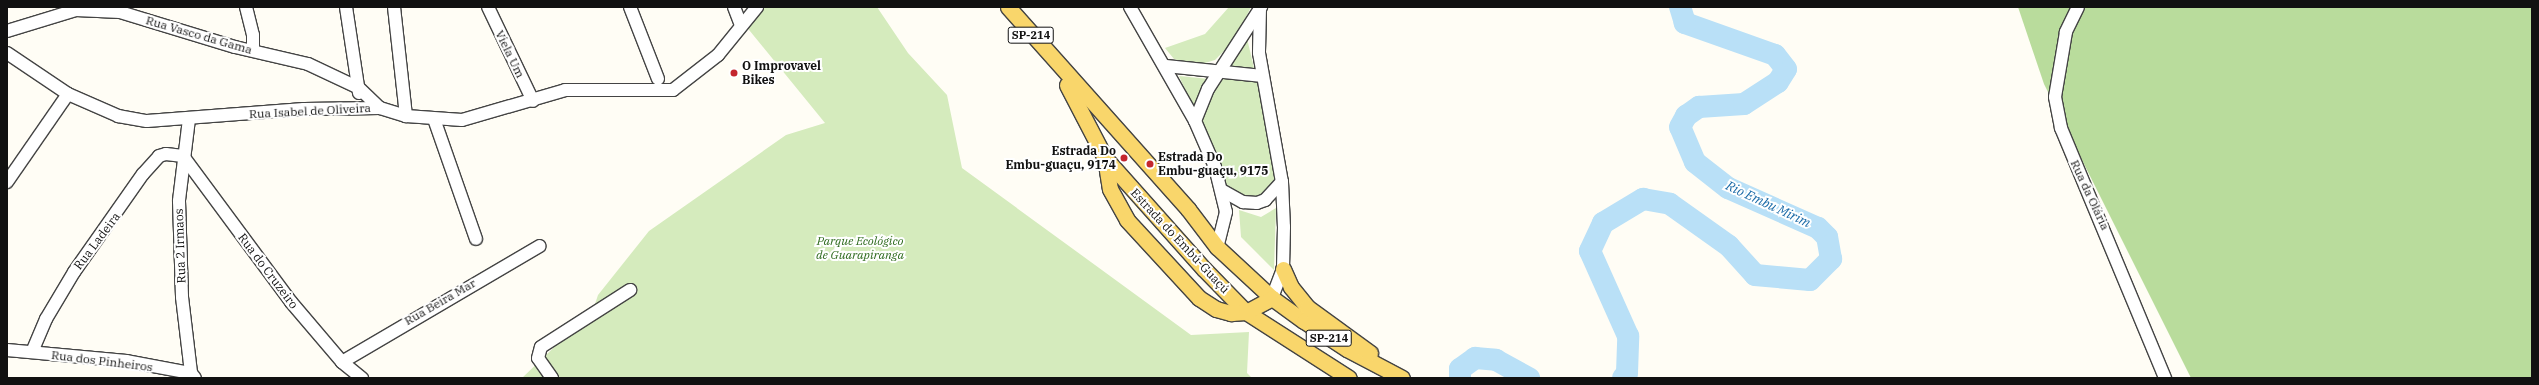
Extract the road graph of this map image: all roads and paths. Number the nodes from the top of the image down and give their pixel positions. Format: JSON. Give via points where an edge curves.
{"nodes":[{"id":1,"x":246,"y":7,"type":"edge"},
{"id":2,"x":346,"y":7,"type":"edge"},
{"id":3,"x":394,"y":7,"type":"edge"},
{"id":4,"x":488,"y":7,"type":"edge"},
{"id":5,"x":630,"y":7,"type":"edge"},
{"id":6,"x":734,"y":7,"type":"edge"},
{"id":7,"x":758,"y":7,"type":"edge"},
{"id":8,"x":1008,"y":7,"type":"edge"},
{"id":9,"x":1130,"y":7,"type":"edge"},
{"id":10,"x":1260,"y":7,"type":"edge"},
{"id":11,"x":2078,"y":7,"type":"edge"},
{"id":12,"x":741,"y":26,"type":"junction"},
{"id":13,"x":7,"y":31,"type":"edge"},
{"id":14,"x":253,"y":50,"type":"junction"},
{"id":15,"x":7,"y":53,"type":"edge"},
{"id":16,"x":1055,"y":63,"type":"junction"},
{"id":17,"x":1166,"y":66,"type":"junction"},
{"id":18,"x":1218,"y":73,"type":"junction"},
{"id":19,"x":1262,"y":76,"type":"junction"},
{"id":20,"x":661,"y":85,"type":"junction"},
{"id":21,"x":359,"y":88,"type":"junction"},
{"id":22,"x":68,"y":94,"type":"junction"},
{"id":23,"x":533,"y":101,"type":"junction"},
{"id":24,"x":358,"y":108,"type":"junction"},
{"id":25,"x":380,"y":108,"type":"junction"},
{"id":26,"x":406,"y":116,"type":"junction"},
{"id":27,"x":189,"y":119,"type":"junction"},
{"id":28,"x":434,"y":119,"type":"junction"},
{"id":29,"x":1195,"y":121,"type":"junction"},
{"id":30,"x":183,"y":156,"type":"junction"},
{"id":31,"x":1105,"y":158,"type":"junction"},
{"id":32,"x":7,"y":182,"type":"edge"},
{"id":33,"x":1282,"y":182,"type":"junction"},
{"id":34,"x":1223,"y":191,"type":"junction"},
{"id":35,"x":476,"y":240,"type":"dead end"},
{"id":36,"x":540,"y":246,"type":"dead end"},
{"id":37,"x":1217,"y":247,"type":"junction"},
{"id":38,"x":1283,"y":268,"type":"junction"},
{"id":39,"x":1204,"y":269,"type":"junction"},
{"id":40,"x":630,"y":290,"type":"dead end"},
{"id":41,"x":1272,"y":298,"type":"junction"},
{"id":42,"x":1246,"y":312,"type":"junction"},
{"id":43,"x":7,"y":350,"type":"edge"},
{"id":44,"x":32,"y":352,"type":"junction"},
{"id":45,"x":342,"y":362,"type":"junction"},
{"id":46,"x":1396,"y":375,"type":"edge"},
{"id":47,"x":193,"y":376,"type":"edge"},
{"id":48,"x":362,"y":378,"type":"edge"},
{"id":49,"x":552,"y":378,"type":"edge"},
{"id":50,"x":1349,"y":378,"type":"edge"},
{"id":51,"x":2165,"y":378,"type":"edge"}],
"edges":[{"from":1,"to":14,"type":"street","via":[[254,35]]},
{"from":2,"to":21,"type":"street"},
{"from":3,"to":26,"type":"street"},
{"from":4,"to":23,"type":"street","name":"Viela Um"},
{"from":5,"to":20,"type":"street"},
{"from":6,"to":12,"type":"street"},
{"from":7,"to":12,"type":"street","name":"Rua Isabel de Oliveira"},
{"from":8,"to":16,"type":"main road","name":"Estrada do Embú-Guaçú","number":"SP-214"},
{"from":9,"to":17,"type":"street"},
{"from":10,"to":18,"type":"street"},
{"from":10,"to":19,"type":"street"},
{"from":11,"to":51,"type":"street","name":"Rua da Olária","via":[[2066,32],[2055,98],[2061,128]]},
{"from":12,"to":20,"type":"street","name":"Rua Isabel de Oliveira","via":[[702,70],[688,81]]},
{"from":13,"to":14,"type":"street","name":"Rua Vasco da Gama","via":[[76,10],[97,10],[120,12]]},
{"from":14,"to":21,"type":"street","name":"Rua Vasco da Gama","via":[[308,64]]},
{"from":15,"to":22,"type":"street","name":"Rua Isabel de Oliveira"},
{"from":16,"to":31,"type":"main road","name":"Estrada do Embú-Guaçú","number":"SP-214"},
{"from":16,"to":37,"type":"main road","name":"Estrada do Embú-Guaçú","number":"SP-214","via":[[1188,209]]},
{"from":17,"to":18,"type":"street"},
{"from":17,"to":29,"type":"street"},
{"from":18,"to":19,"type":"street"},
{"from":18,"to":29,"type":"street"},
{"from":19,"to":33,"type":"street"},
{"from":20,"to":23,"type":"street","name":"Rua Isabel de Oliveira","via":[[565,90]]},
{"from":21,"to":24,"type":"street"},
{"from":21,"to":25,"type":"street","name":"Rua Vasco da Gama"},
{"from":22,"to":27,"type":"street","name":"Rua Isabel de Oliveira","via":[[118,116],[147,121]]},
{"from":22,"to":32,"type":"street"},
{"from":23,"to":28,"type":"street","name":"Rua Isabel de Oliveira","via":[[462,120]]},
{"from":24,"to":25,"type":"street","name":"Rua Isabel de Oliveira"},
{"from":24,"to":27,"type":"street","name":"Rua Isabel de Oliveira"},
{"from":25,"to":26,"type":"street","name":"Rua Isabel de Oliveira"},
{"from":26,"to":28,"type":"street","name":"Rua Isabel de Oliveira"},
{"from":27,"to":30,"type":"street","name":"Rua 2 Irmaos"},
{"from":28,"to":35,"type":"street"},
{"from":29,"to":34,"type":"street"},
{"from":30,"to":44,"type":"street","name":"Rua Ladeira","via":[[159,156],[143,174],[64,288]]},
{"from":30,"to":45,"type":"street","name":"Rua do Cruzeiro","via":[[288,298]]},
{"from":30,"to":47,"type":"street","name":"Rua 2 Irmaos","via":[[179,201],[182,297]]},
{"from":31,"to":39,"type":"main road","name":"Estrada do Embú-Guaçú","number":"SP-214"},
{"from":31,"to":42,"type":"main road","via":[[1110,189],[1127,220],[1167,267],[1216,309]]},
{"from":33,"to":34,"type":"street","via":[[1265,200],[1257,203],[1242,202]]},
{"from":33,"to":38,"type":"street"},
{"from":34,"to":37,"type":"street","via":[[1226,212]]},
{"from":36,"to":45,"type":"street","name":"Rua Beira Mar"},
{"from":37,"to":39,"type":"main road"},
{"from":37,"to":41,"type":"main road","name":"Estrada do Embú-Guaçú","number":"SP-214"},
{"from":38,"to":41,"type":"street"},
{"from":38,"to":46,"type":"main road","via":[[1298,298],[1306,307],[1370,352]]},
{"from":39,"to":42,"type":"main road","name":"Estrada do Embú-Guaçú","number":"SP-214"},
{"from":40,"to":49,"type":"street","via":[[541,347],[538,358]]},
{"from":41,"to":42,"type":"main road"},
{"from":41,"to":46,"type":"main road","name":"Estrada do Embú-Guaçú","number":"SP-214","via":[[1347,349]]},
{"from":42,"to":50,"type":"main road","name":"Estrada do Embú-Guaçú","number":"SP-214"},
{"from":43,"to":44,"type":"street","name":"Rua dos Pinheiros"},
{"from":44,"to":47,"type":"street","name":"Rua dos Pinheiros","via":[[126,361]]},
{"from":45,"to":48,"type":"street","name":"Rua do Cruzeiro"}]}
